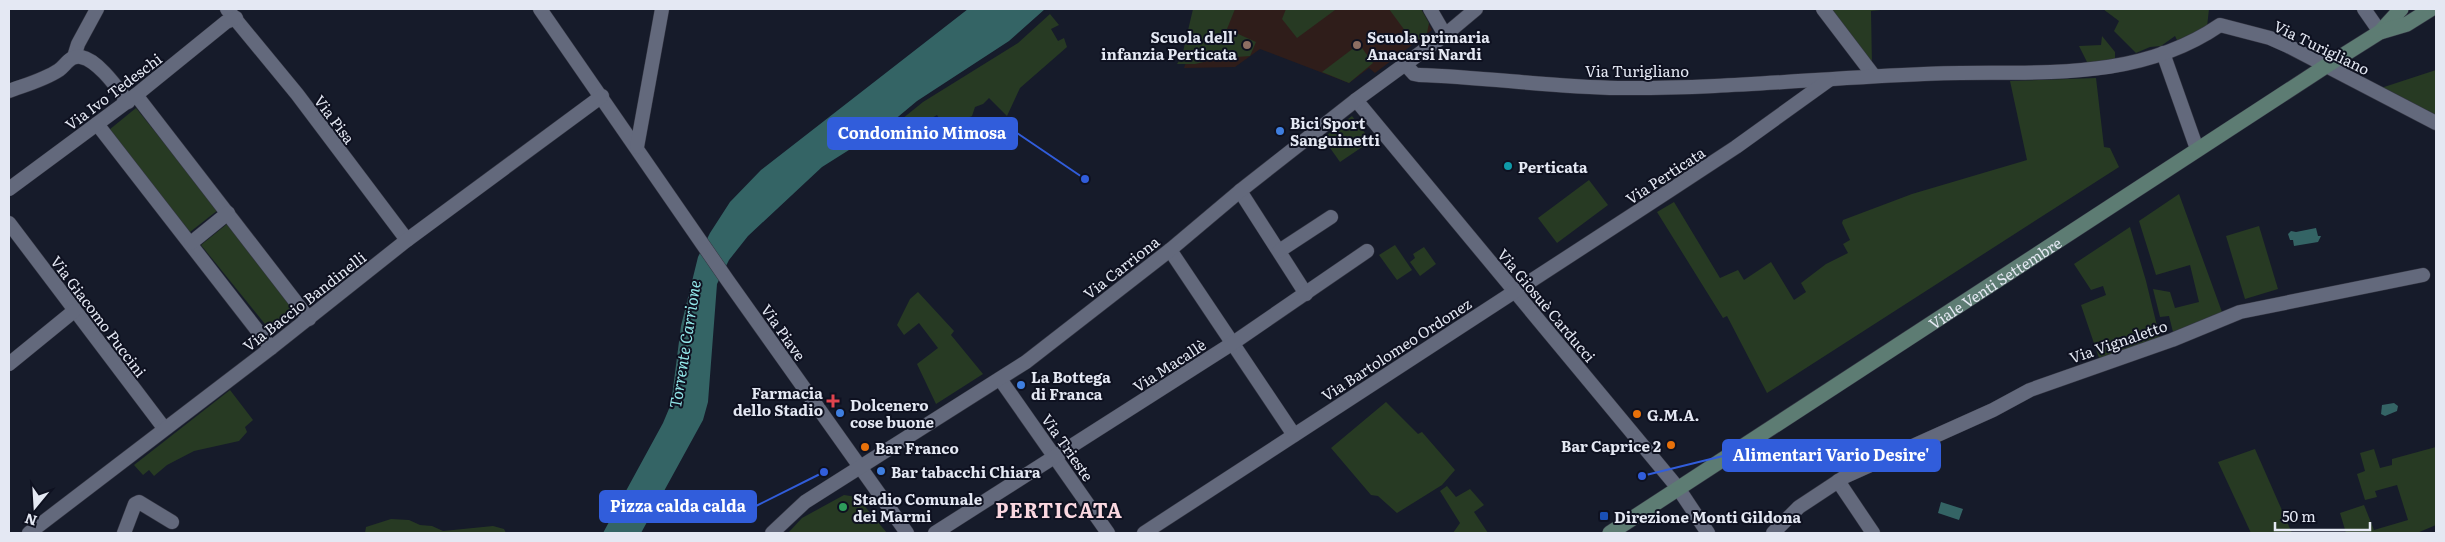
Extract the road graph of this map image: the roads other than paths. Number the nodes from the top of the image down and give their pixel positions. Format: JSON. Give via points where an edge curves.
{"nodes":[{"id":1,"x":96,"y":9,"type":"edge"},
{"id":2,"x":540,"y":9,"type":"edge"},
{"id":3,"x":662,"y":9,"type":"edge"},
{"id":4,"x":1430,"y":9,"type":"edge"},
{"id":5,"x":1476,"y":9,"type":"edge"},
{"id":6,"x":1824,"y":9,"type":"edge"},
{"id":7,"x":2364,"y":9,"type":"edge"},
{"id":8,"x":2401,"y":9,"type":"edge"},
{"id":9,"x":2431,"y":9,"type":"edge"},
{"id":10,"x":232,"y":13,"type":"edge"},
{"id":11,"x":2380,"y":32,"type":"junction"},
{"id":12,"x":1445,"y":35,"type":"junction"},
{"id":13,"x":2163,"y":53,"type":"junction"},
{"id":14,"x":74,"y":57,"type":"junction"},
{"id":15,"x":1405,"y":64,"type":"junction"},
{"id":16,"x":2326,"y":66,"type":"junction"},
{"id":17,"x":1874,"y":76,"type":"junction"},
{"id":18,"x":1829,"y":80,"type":"junction"},
{"id":19,"x":9,"y":91,"type":"edge"},
{"id":20,"x":602,"y":96,"type":"junction"},
{"id":21,"x":132,"y":99,"type":"junction"},
{"id":22,"x":1356,"y":100,"type":"junction"},
{"id":23,"x":2436,"y":123,"type":"edge"},
{"id":24,"x":97,"y":124,"type":"junction"},
{"id":25,"x":637,"y":147,"type":"junction"},
{"id":26,"x":2197,"y":149,"type":"junction"},
{"id":27,"x":9,"y":189,"type":"edge"},
{"id":28,"x":1240,"y":191,"type":"junction"},
{"id":29,"x":228,"y":213,"type":"junction"},
{"id":30,"x":1331,"y":217,"type":"dead end"},
{"id":31,"x":9,"y":223,"type":"edge"},
{"id":32,"x":407,"y":240,"type":"junction"},
{"id":33,"x":191,"y":243,"type":"junction"},
{"id":34,"x":1170,"y":250,"type":"junction"},
{"id":35,"x":1279,"y":251,"type":"junction"},
{"id":36,"x":1366,"y":251,"type":"dead end"},
{"id":37,"x":2423,"y":275,"type":"dead end"},
{"id":38,"x":1515,"y":292,"type":"junction"},
{"id":39,"x":1306,"y":294,"type":"junction"},
{"id":40,"x":74,"y":311,"type":"junction"},
{"id":41,"x":309,"y":319,"type":"junction"},
{"id":42,"x":1233,"y":343,"type":"junction"},
{"id":43,"x":271,"y":348,"type":"junction"},
{"id":44,"x":9,"y":364,"type":"edge"},
{"id":45,"x":1000,"y":379,"type":"junction"},
{"id":46,"x":164,"y":428,"type":"junction"},
{"id":47,"x":1294,"y":435,"type":"junction"},
{"id":48,"x":1056,"y":458,"type":"junction"},
{"id":49,"x":860,"y":468,"type":"junction"},
{"id":50,"x":1838,"y":481,"type":"junction"},
{"id":51,"x":1678,"y":488,"type":"junction"},
{"id":52,"x":172,"y":522,"type":"dead end"},
{"id":53,"x":29,"y":533,"type":"edge"},
{"id":54,"x":124,"y":533,"type":"edge"},
{"id":55,"x":772,"y":533,"type":"edge"},
{"id":56,"x":908,"y":533,"type":"edge"},
{"id":57,"x":936,"y":533,"type":"edge"},
{"id":58,"x":1108,"y":533,"type":"edge"},
{"id":59,"x":1144,"y":533,"type":"edge"},
{"id":60,"x":1610,"y":533,"type":"edge"},
{"id":61,"x":1708,"y":533,"type":"edge"},
{"id":62,"x":1773,"y":533,"type":"edge"},
{"id":63,"x":1873,"y":533,"type":"edge"}],
"edges":[{"from":1,"to":14,"type":"street","via":[[75,48]]},
{"from":2,"to":20,"type":"street","name":"Via Piave"},
{"from":3,"to":25,"type":"street"},
{"from":4,"to":12,"type":"street"},
{"from":5,"to":12,"type":"street","name":"Via Carriona"},
{"from":6,"to":17,"type":"street"},
{"from":7,"to":11,"type":"street"},
{"from":8,"to":11,"type":"main road","name":"Viale Venti Settembre"},
{"from":9,"to":11,"type":"main road","name":"Viale Venti Settembre","via":[[2407,24]]},
{"from":10,"to":21,"type":"street","name":"Via Ivo Tedeschi","via":[[226,22]]},
{"from":10,"to":32,"type":"street","name":"Via Pisa"},
{"from":11,"to":16,"type":"main road","name":"Viale Venti Settembre"},
{"from":12,"to":15,"type":"street","name":"Via Carriona"},
{"from":13,"to":16,"type":"street","name":"Via Turigliano","via":[[2220,25],[2270,38]]},
{"from":13,"to":17,"type":"street","name":"Via Turigliano","via":[[2132,63],[2082,72]]},
{"from":13,"to":26,"type":"street"},
{"from":14,"to":19,"type":"street","via":[[59,70]]},
{"from":14,"to":21,"type":"street","via":[[94,64]]},
{"from":15,"to":18,"type":"street","name":"Via Turigliano","via":[[1419,75],[1598,87],[1680,88]]},
{"from":15,"to":22,"type":"street","name":"Via Carriona"},
{"from":16,"to":23,"type":"street","name":"Via Turigliano"},
{"from":16,"to":26,"type":"main road","name":"Viale Venti Settembre"},
{"from":17,"to":18,"type":"street","name":"Via Turigliano"},
{"from":18,"to":38,"type":"street","name":"Via Perticata","via":[[1736,147]]},
{"from":20,"to":25,"type":"street","name":"Via Piave"},
{"from":20,"to":32,"type":"street","name":"Via Baccio Bandinelli"},
{"from":21,"to":24,"type":"street","name":"Via Ivo Tedeschi"},
{"from":21,"to":29,"type":"street"},
{"from":22,"to":28,"type":"street","name":"Via Carriona"},
{"from":22,"to":38,"type":"street","name":"Via Giosuè Carducci"},
{"from":24,"to":27,"type":"street","name":"Via Ivo Tedeschi"},
{"from":24,"to":33,"type":"street"},
{"from":25,"to":49,"type":"street","name":"Via Piave"},
{"from":26,"to":51,"type":"main road","name":"Viale Venti Settembre","via":[[1940,320]]},
{"from":28,"to":34,"type":"street","name":"Via Carriona"},
{"from":28,"to":35,"type":"street"},
{"from":29,"to":33,"type":"street"},
{"from":29,"to":41,"type":"street"},
{"from":30,"to":35,"type":"street"},
{"from":31,"to":40,"type":"street","name":"Via Giacomo Puccini"},
{"from":32,"to":41,"type":"street","name":"Via Baccio Bandinelli"},
{"from":33,"to":43,"type":"street"},
{"from":34,"to":42,"type":"street"},
{"from":34,"to":45,"type":"street","name":"Via Carriona"},
{"from":35,"to":39,"type":"street"},
{"from":36,"to":39,"type":"street","name":"Via Macallè"},
{"from":37,"to":50,"type":"street","name":"Via Vignaletto","via":[[2234,314],[2030,390]]},
{"from":38,"to":47,"type":"street","name":"Via Bartolomeo Ordonez"},
{"from":38,"to":51,"type":"street","name":"Via Giosuè Carducci"},
{"from":39,"to":42,"type":"street","name":"Via Macallè"},
{"from":40,"to":44,"type":"street"},
{"from":40,"to":46,"type":"street","name":"Via Giacomo Puccini"},
{"from":41,"to":43,"type":"street","name":"Via Baccio Bandinelli"},
{"from":42,"to":47,"type":"street"},
{"from":42,"to":48,"type":"street","name":"Via Macallè"},
{"from":43,"to":46,"type":"street","name":"Via Baccio Bandinelli"},
{"from":45,"to":48,"type":"street","name":"Via Trieste"},
{"from":45,"to":49,"type":"street","name":"Via Carriona"},
{"from":46,"to":53,"type":"street","name":"Via Baccio Bandinelli"},
{"from":47,"to":59,"type":"street","name":"Via Bartolomeo Ordonez"},
{"from":48,"to":57,"type":"street","name":"Via Macallè"},
{"from":48,"to":58,"type":"street","name":"Via Trieste"},
{"from":49,"to":55,"type":"street","name":"Via Carriona","via":[[805,502]]},
{"from":49,"to":56,"type":"street","name":"Via Piave"},
{"from":50,"to":62,"type":"street","name":"Via Vignaletto","via":[[1800,507]]},
{"from":50,"to":63,"type":"street"},
{"from":51,"to":60,"type":"main road","name":"Viale Venti Settembre"},
{"from":51,"to":61,"type":"street","name":"Via Giosuè Carducci"},
{"from":52,"to":54,"type":"street","via":[[139,502],[135,504]]}]}
